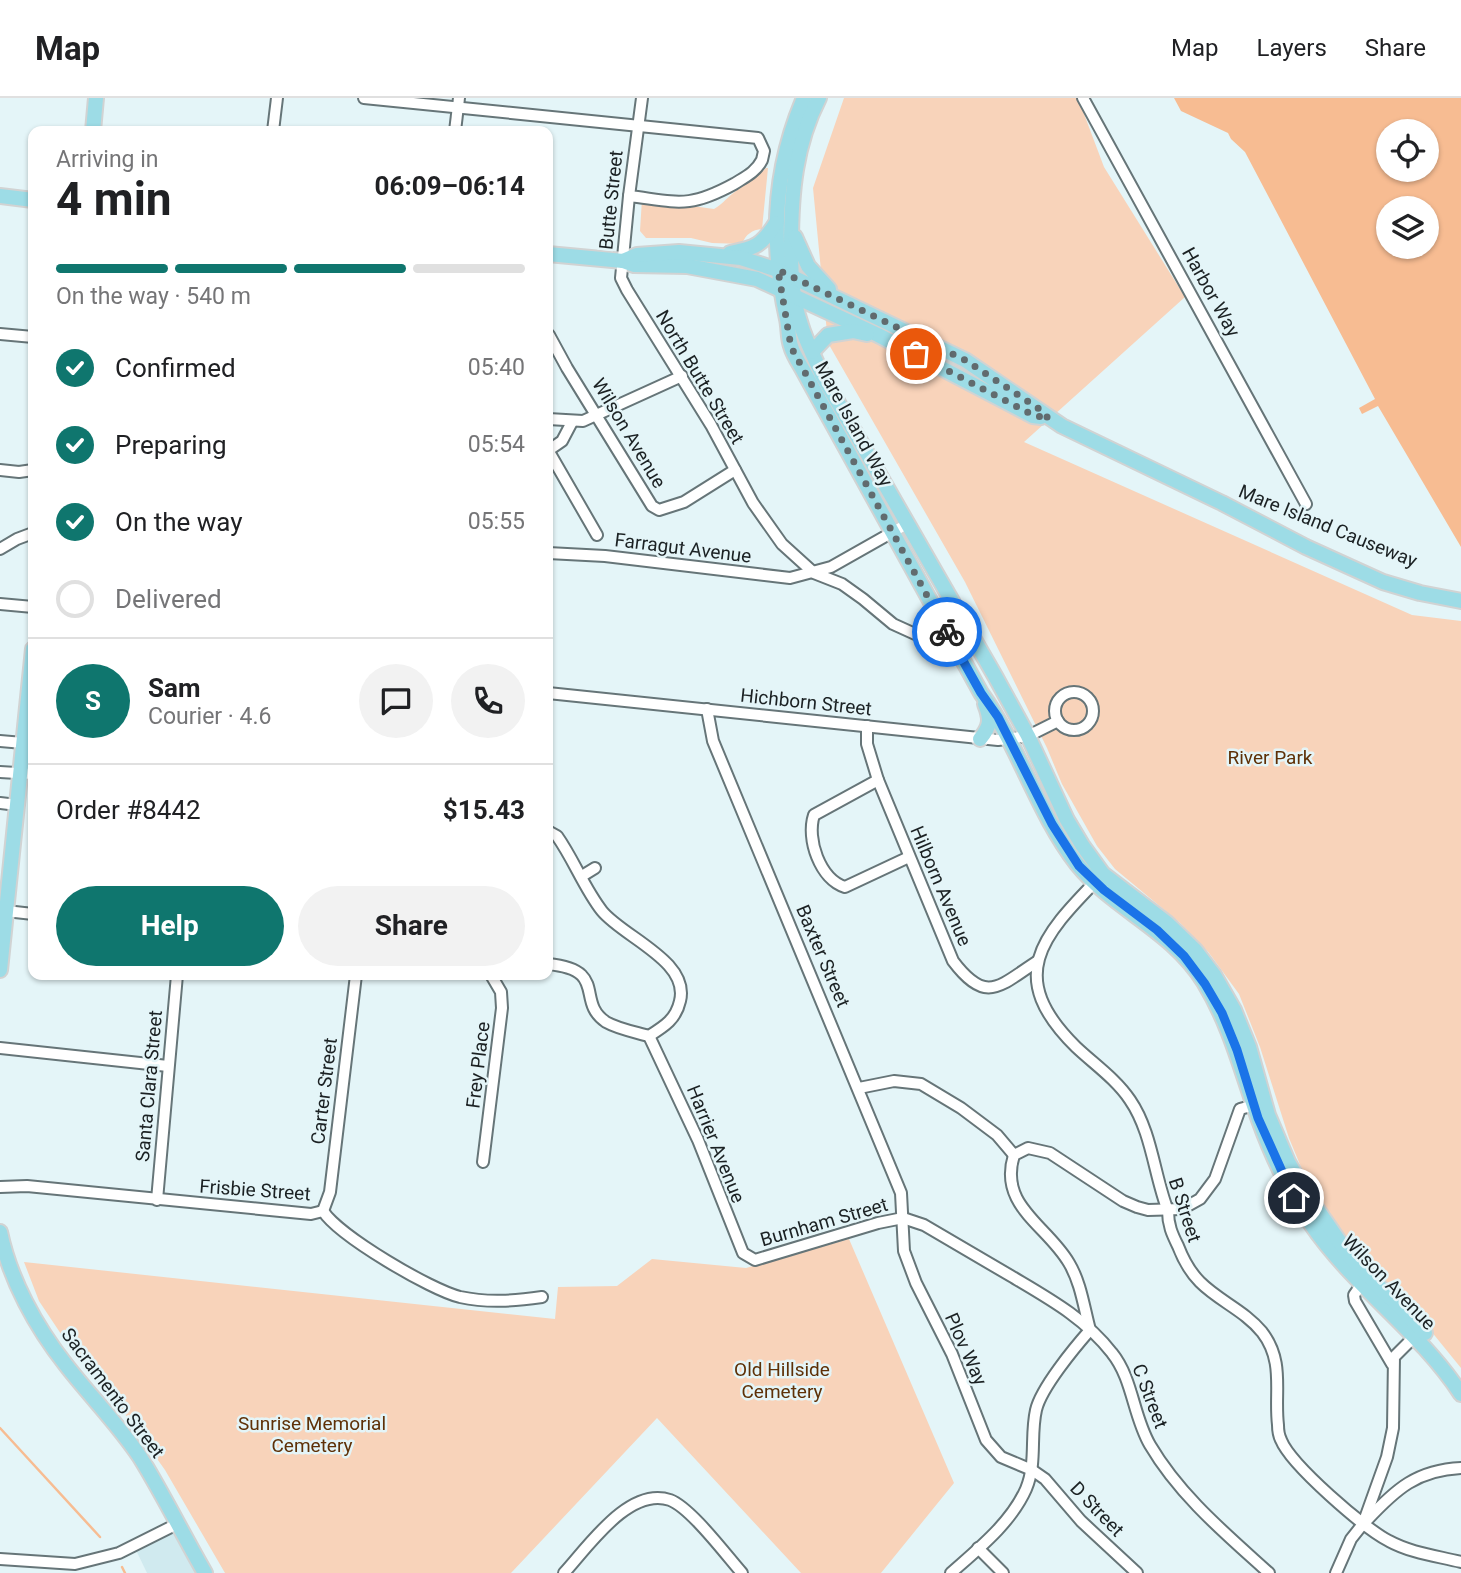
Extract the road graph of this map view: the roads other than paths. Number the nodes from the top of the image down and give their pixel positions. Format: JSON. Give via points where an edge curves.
{"nodes":[{"id":1,"x":96,"y":98,"type":"edge"},
{"id":2,"x":277,"y":98,"type":"edge"},
{"id":3,"x":364,"y":98,"type":"edge"},
{"id":4,"x":642,"y":98,"type":"edge"},
{"id":5,"x":804,"y":98,"type":"edge"},
{"id":6,"x":819,"y":98,"type":"edge"},
{"id":7,"x":1083,"y":98,"type":"edge"},
{"id":8,"x":458,"y":103,"type":"edge"},
{"id":9,"x":93,"y":126,"type":"edge"},
{"id":10,"x":274,"y":126,"type":"edge"},
{"id":11,"x":456,"y":126,"type":"edge"},
{"id":12,"x":637,"y":126,"type":"junction"},
{"id":13,"x":0,"y":196,"type":"edge"},
{"id":14,"x":629,"y":196,"type":"junction"},
{"id":15,"x":28,"y":199,"type":"edge"},
{"id":16,"x":791,"y":218,"type":"junction"},
{"id":17,"x":776,"y":223,"type":"junction"},
{"id":18,"x":553,"y":254,"type":"edge"},
{"id":19,"x":722,"y":255,"type":"junction"},
{"id":20,"x":622,"y":261,"type":"junction"},
{"id":21,"x":785,"y":273,"type":"junction"},
{"id":22,"x":787,"y":292,"type":"junction"},
{"id":23,"x":841,"y":300,"type":"junction"},
{"id":24,"x":634,"y":303,"type":"joint"},
{"id":25,"x":0,"y":334,"type":"edge"},
{"id":26,"x":878,"y":335,"type":"junction"},
{"id":27,"x":28,"y":337,"type":"edge"},
{"id":28,"x":553,"y":342,"type":"edge"},
{"id":29,"x":812,"y":352,"type":"junction"},
{"id":30,"x":682,"y":376,"type":"junction"},
{"id":31,"x":597,"y":414,"type":"junction"},
{"id":32,"x":1049,"y":419,"type":"junction"},
{"id":33,"x":553,"y":420,"type":"edge"},
{"id":34,"x":572,"y":422,"type":"junction"},
{"id":35,"x":553,"y":447,"type":"edge"},
{"id":36,"x":553,"y":459,"type":"edge"},
{"id":37,"x":0,"y":470,"type":"edge"},
{"id":38,"x":735,"y":470,"type":"junction"},
{"id":39,"x":28,"y":471,"type":"edge"},
{"id":40,"x":1222,"y":503,"type":"junction"},
{"id":41,"x":1306,"y":503,"type":"dead end"},
{"id":42,"x":907,"y":524,"type":"junction"},
{"id":43,"x":892,"y":534,"type":"junction"},
{"id":44,"x":28,"y":535,"type":"edge"},
{"id":45,"x":597,"y":535,"type":"dead end"},
{"id":46,"x":0,"y":549,"type":"edge"},
{"id":47,"x":553,"y":553,"type":"edge"},
{"id":48,"x":814,"y":573,"type":"junction"},
{"id":49,"x":1461,"y":592,"type":"edge"},
{"id":50,"x":1461,"y":601,"type":"edge"},
{"id":51,"x":0,"y":604,"type":"edge"},
{"id":52,"x":28,"y":607,"type":"edge"},
{"id":53,"x":915,"y":634,"type":"dead end"},
{"id":54,"x":981,"y":693,"type":"junction"},
{"id":55,"x":553,"y":694,"type":"edge"},
{"id":56,"x":28,"y":696,"type":"edge"},
{"id":57,"x":708,"y":709,"type":"junction"},
{"id":58,"x":1058,"y":722,"type":"dead end"},
{"id":59,"x":866,"y":726,"type":"junction"},
{"id":60,"x":1028,"y":736,"type":"junction"},
{"id":61,"x":980,"y":739,"type":"junction"},
{"id":62,"x":1011,"y":740,"type":"junction"},
{"id":63,"x":0,"y":741,"type":"edge"},
{"id":64,"x":23,"y":743,"type":"junction"},
{"id":65,"x":0,"y":772,"type":"edge"},
{"id":66,"x":27,"y":774,"type":"edge"},
{"id":67,"x":878,"y":780,"type":"junction"},
{"id":68,"x":0,"y":803,"type":"edge"},
{"id":69,"x":17,"y":805,"type":"junction"},
{"id":70,"x":553,"y":834,"type":"edge"},
{"id":71,"x":909,"y":857,"type":"junction"},
{"id":72,"x":595,"y":868,"type":"dead end"},
{"id":73,"x":582,"y":876,"type":"junction"},
{"id":74,"x":1099,"y":878,"type":"junction"},
{"id":75,"x":4,"y":887,"type":"edge"},
{"id":76,"x":6,"y":911,"type":"junction"},
{"id":77,"x":28,"y":913,"type":"edge"},
{"id":78,"x":1,"y":948,"type":"edge"},
{"id":79,"x":1038,"y":961,"type":"junction"},
{"id":80,"x":553,"y":965,"type":"edge"},
{"id":81,"x":0,"y":970,"type":"edge"},
{"id":82,"x":177,"y":980,"type":"edge"},
{"id":83,"x":355,"y":980,"type":"edge"},
{"id":84,"x":494,"y":980,"type":"edge"},
{"id":85,"x":649,"y":1035,"type":"junction"},
{"id":86,"x":0,"y":1048,"type":"edge"},
{"id":87,"x":168,"y":1066,"type":"junction"},
{"id":88,"x":859,"y":1088,"type":"junction"},
{"id":89,"x":1260,"y":1103,"type":"junction"},
{"id":90,"x":1014,"y":1155,"type":"junction"},
{"id":91,"x":483,"y":1162,"type":"dead end"},
{"id":92,"x":0,"y":1187,"type":"edge"},
{"id":93,"x":157,"y":1200,"type":"junction"},
{"id":94,"x":323,"y":1211,"type":"junction"},
{"id":95,"x":1167,"y":1211,"type":"junction"},
{"id":96,"x":903,"y":1218,"type":"junction"},
{"id":97,"x":0,"y":1232,"type":"edge"},
{"id":98,"x":755,"y":1260,"type":"joint"},
{"id":99,"x":1361,"y":1285,"type":"junction"},
{"id":100,"x":542,"y":1297,"type":"dead end"},
{"id":101,"x":1090,"y":1330,"type":"junction"},
{"id":102,"x":1419,"y":1333,"type":"junction"},
{"id":103,"x":1392,"y":1364,"type":"junction"},
{"id":104,"x":1461,"y":1376,"type":"edge"},
{"id":105,"x":1461,"y":1394,"type":"edge"},
{"id":106,"x":1461,"y":1468,"type":"edge"},
{"id":107,"x":1032,"y":1470,"type":"junction"},
{"id":108,"x":177,"y":1524,"type":"junction"},
{"id":109,"x":1363,"y":1524,"type":"junction"},
{"id":110,"x":978,"y":1548,"type":"junction"},
{"id":111,"x":0,"y":1559,"type":"edge"},
{"id":112,"x":1461,"y":1562,"type":"edge"},
{"id":113,"x":205,"y":1573,"type":"edge"},
{"id":114,"x":564,"y":1573,"type":"edge"},
{"id":115,"x":742,"y":1573,"type":"edge"},
{"id":116,"x":951,"y":1573,"type":"edge"},
{"id":117,"x":1003,"y":1573,"type":"edge"},
{"id":118,"x":1137,"y":1573,"type":"edge"},
{"id":119,"x":1269,"y":1573,"type":"edge"},
{"id":120,"x":1336,"y":1573,"type":"edge"}],
"edges":[{"from":1,"to":9,"type":"main road"},
{"from":2,"to":10,"type":"street"},
{"from":3,"to":8,"type":"street"},
{"from":4,"to":12,"type":"street","name":"Butte Street"},
{"from":5,"to":17,"type":"main road","name":"Mare Island Way","via":[[784,156]]},
{"from":6,"to":16,"type":"main road","name":"Mare Island Way","via":[[799,152]]},
{"from":7,"to":41,"type":"street","name":"Harbor Way"},
{"from":8,"to":11,"type":"street"},
{"from":8,"to":12,"type":"street"},
{"from":12,"to":14,"type":"street","name":"Butte Street"},
{"from":12,"to":14,"type":"street","via":[[758,138],[764,151],[751,174],[708,198],[686,204]]},
{"from":13,"to":15,"type":"main road"},
{"from":14,"to":20,"type":"street","name":"Butte Street"},
{"from":16,"to":21,"type":"main road","name":"Mare Island Way"},
{"from":16,"to":23,"type":"main road","via":[[808,266]]},
{"from":17,"to":19,"type":"main road","via":[[757,246]]},
{"from":17,"to":21,"type":"main road","name":"Mare Island Way"},
{"from":18,"to":20,"type":"main road","name":"Mare Island Causeway"},
{"from":19,"to":20,"type":"main road","via":[[657,253]]},
{"from":19,"to":21,"type":"main road","name":"Mare Island Causeway"},
{"from":20,"to":22,"type":"main road","name":"Mare Island Causeway","via":[[716,270],[757,279]]},
{"from":20,"to":24,"type":"street","name":"Butte Street","via":[[621,278]]},
{"from":21,"to":22,"type":"main road","name":"Mare Island Way"},
{"from":21,"to":23,"type":"main road","name":"Mare Island Causeway"},
{"from":22,"to":26,"type":"main road","name":"Mare Island Causeway"},
{"from":22,"to":29,"type":"main road","name":"Mare Island Way"},
{"from":22,"to":43,"type":"main road","name":"Mare Island Way","via":[[791,347]]},
{"from":23,"to":32,"type":"main road","name":"Mare Island Causeway","via":[[965,360]]},
{"from":24,"to":30,"type":"street","name":"North Butte Street"},
{"from":25,"to":27,"type":"street"},
{"from":26,"to":29,"type":"main road","via":[[838,332],[822,338]]},
{"from":26,"to":32,"type":"main road","name":"Mare Island Causeway"},
{"from":28,"to":31,"type":"street","name":"Wilson Avenue"},
{"from":29,"to":42,"type":"main road","name":"Mare Island Way"},
{"from":30,"to":31,"type":"street"},
{"from":30,"to":38,"type":"street","name":"North Butte Street"},
{"from":31,"to":34,"type":"street"},
{"from":31,"to":38,"type":"street","name":"Wilson Avenue","via":[[644,497],[659,510],[684,502]]},
{"from":32,"to":40,"type":"main road","name":"Mare Island Causeway"},
{"from":33,"to":34,"type":"street"},
{"from":34,"to":35,"type":"street","via":[[562,441]]},
{"from":36,"to":45,"type":"street"},
{"from":37,"to":39,"type":"street"},
{"from":38,"to":48,"type":"street","via":[[774,533]]},
{"from":40,"to":49,"type":"main road","name":"Mare Island Causeway","via":[[1386,574]]},
{"from":40,"to":50,"type":"main road","name":"Mare Island Causeway","via":[[1374,578]]},
{"from":42,"to":43,"type":"street"},
{"from":42,"to":60,"type":"main road","name":"Mare Island Way"},
{"from":43,"to":48,"type":"street"},
{"from":43,"to":54,"type":"main road","name":"Mare Island Way"},
{"from":44,"to":46,"type":"street"},
{"from":47,"to":48,"type":"street","name":"Farragut Avenue","via":[[790,578]]},
{"from":48,"to":53,"type":"street","via":[[842,584],[893,624]]},
{"from":51,"to":52,"type":"street"},
{"from":54,"to":61,"type":"main road","via":[[991,719]]},
{"from":54,"to":62,"type":"main road","name":"Mare Island Way"},
{"from":55,"to":57,"type":"street","name":"Hichborn Street"},
{"from":56,"to":64,"type":"main road"},
{"from":57,"to":59,"type":"street","name":"Hichborn Street"},
{"from":57,"to":88,"type":"street","name":"Baxter Street","via":[[713,741]]},
{"from":58,"to":60,"type":"street","name":"Hichborn Street"},
{"from":59,"to":61,"type":"street","name":"Hichborn Street"},
{"from":59,"to":67,"type":"street","name":"Hilborn Avenue"},
{"from":60,"to":62,"type":"street","name":"Hichborn Street"},
{"from":60,"to":74,"type":"main road","name":"Wilson Avenue"},
{"from":61,"to":62,"type":"street","name":"Hichborn Street"},
{"from":62,"to":74,"type":"main road","name":"Wilson Avenue","via":[[1057,833],[1079,866]]},
{"from":63,"to":64,"type":"street"},
{"from":64,"to":66,"type":"main road"},
{"from":65,"to":66,"type":"street"},
{"from":66,"to":69,"type":"main road"},
{"from":67,"to":71,"type":"street","name":"Hilborn Avenue"},
{"from":67,"to":71,"type":"street","via":[[814,815],[812,841],[826,874],[845,887]]},
{"from":68,"to":69,"type":"street"},
{"from":69,"to":75,"type":"main road"},
{"from":70,"to":73,"type":"street"},
{"from":71,"to":79,"type":"street","name":"Hilborn Avenue","via":[[953,961],[973,984],[990,988],[1006,984]]},
{"from":72,"to":73,"type":"street"},
{"from":73,"to":85,"type":"street","via":[[603,912],[670,966],[678,978],[681,996],[676,1015]]},
{"from":74,"to":79,"type":"street","name":"B Street","via":[[1046,938]]},
{"from":74,"to":89,"type":"main road","name":"Wilson Avenue","via":[[1184,956],[1203,980]]},
{"from":75,"to":76,"type":"main road"},
{"from":76,"to":77,"type":"street"},
{"from":76,"to":78,"type":"main road"},
{"from":78,"to":81,"type":"main road"},
{"from":79,"to":95,"type":"street","name":"B Street","via":[[1038,995],[1046,1011],[1135,1109]]},
{"from":80,"to":85,"type":"street","via":[[582,974],[597,1013],[606,1021]]},
{"from":82,"to":87,"type":"street","name":"Santa Clara Street"},
{"from":83,"to":94,"type":"street","name":"Carter Street","via":[[330,1192]]},
{"from":84,"to":91,"type":"street","name":"Frey Place","via":[[502,1008]]},
{"from":85,"to":98,"type":"street","name":"Harrier Avenue","via":[[698,1140],[738,1245]]},
{"from":86,"to":87,"type":"street"},
{"from":87,"to":93,"type":"street","name":"Santa Clara Street"},
{"from":88,"to":90,"type":"street","via":[[894,1081],[920,1084],[997,1135]]},
{"from":88,"to":96,"type":"street","name":"Baxter Street","via":[[901,1193]]},
{"from":89,"to":95,"type":"street","via":[[1240,1109],[1215,1179],[1200,1199]]},
{"from":89,"to":99,"type":"main road","name":"Wilson Avenue","via":[[1269,1145],[1294,1198],[1327,1247]]},
{"from":89,"to":102,"type":"main road","name":"Wilson Avenue","via":[[1288,1162],[1338,1241]]},
{"from":90,"to":95,"type":"street","via":[[1028,1148],[1050,1153],[1123,1201]]},
{"from":90,"to":101,"type":"street","via":[[1009,1179],[1016,1198],[1071,1266]]},
{"from":92,"to":93,"type":"street","name":"Frisbie Street"},
{"from":93,"to":94,"type":"street","name":"Frisbie Street","via":[[311,1214]]},
{"from":94,"to":100,"type":"street","name":"Frisbie Street","via":[[343,1233],[417,1278],[459,1297],[505,1302]]},
{"from":95,"to":109,"type":"street","name":"B Street","via":[[1168,1225],[1194,1276],[1251,1321],[1271,1348],[1278,1373],[1281,1441]]},
{"from":96,"to":98,"type":"street","name":"Burnham Street"},
{"from":96,"to":101,"type":"street","name":"C Street","via":[[924,1225],[1068,1310]]},
{"from":96,"to":107,"type":"street","name":"Plov Way","via":[[904,1251],[986,1440],[1001,1457]]},
{"from":97,"to":108,"type":"main road","name":"Sacramento Street","via":[[14,1276],[45,1334],[140,1457]]},
{"from":99,"to":102,"type":"main road","name":"Wilson Avenue"},
{"from":99,"to":103,"type":"street","via":[[1355,1301]]},
{"from":101,"to":107,"type":"street","via":[[1036,1406]]},
{"from":101,"to":119,"type":"street","name":"C Street","via":[[1125,1373],[1140,1425],[1166,1468],[1212,1521]]},
{"from":102,"to":103,"type":"street","via":[[1396,1353]]},
{"from":102,"to":104,"type":"main road","name":"Wilson Avenue"},
{"from":102,"to":105,"type":"main road","name":"Wilson Avenue"},
{"from":103,"to":109,"type":"street","via":[[1393,1428]]},
{"from":106,"to":109,"type":"street","via":[[1434,1470],[1403,1485]]},
{"from":107,"to":110,"type":"street","via":[[1017,1503]]},
{"from":107,"to":118,"type":"street","name":"D Street"},
{"from":108,"to":111,"type":"street","via":[[118,1553],[75,1564]]},
{"from":108,"to":113,"type":"main road","name":"Sacramento Street"},
{"from":109,"to":112,"type":"street","name":"B Street","via":[[1405,1548]]},
{"from":109,"to":120,"type":"street"},
{"from":110,"to":116,"type":"street"},
{"from":110,"to":117,"type":"street"},
{"from":114,"to":115,"type":"street","via":[[619,1514],[635,1502],[653,1498],[671,1500],[687,1512]]}]}
